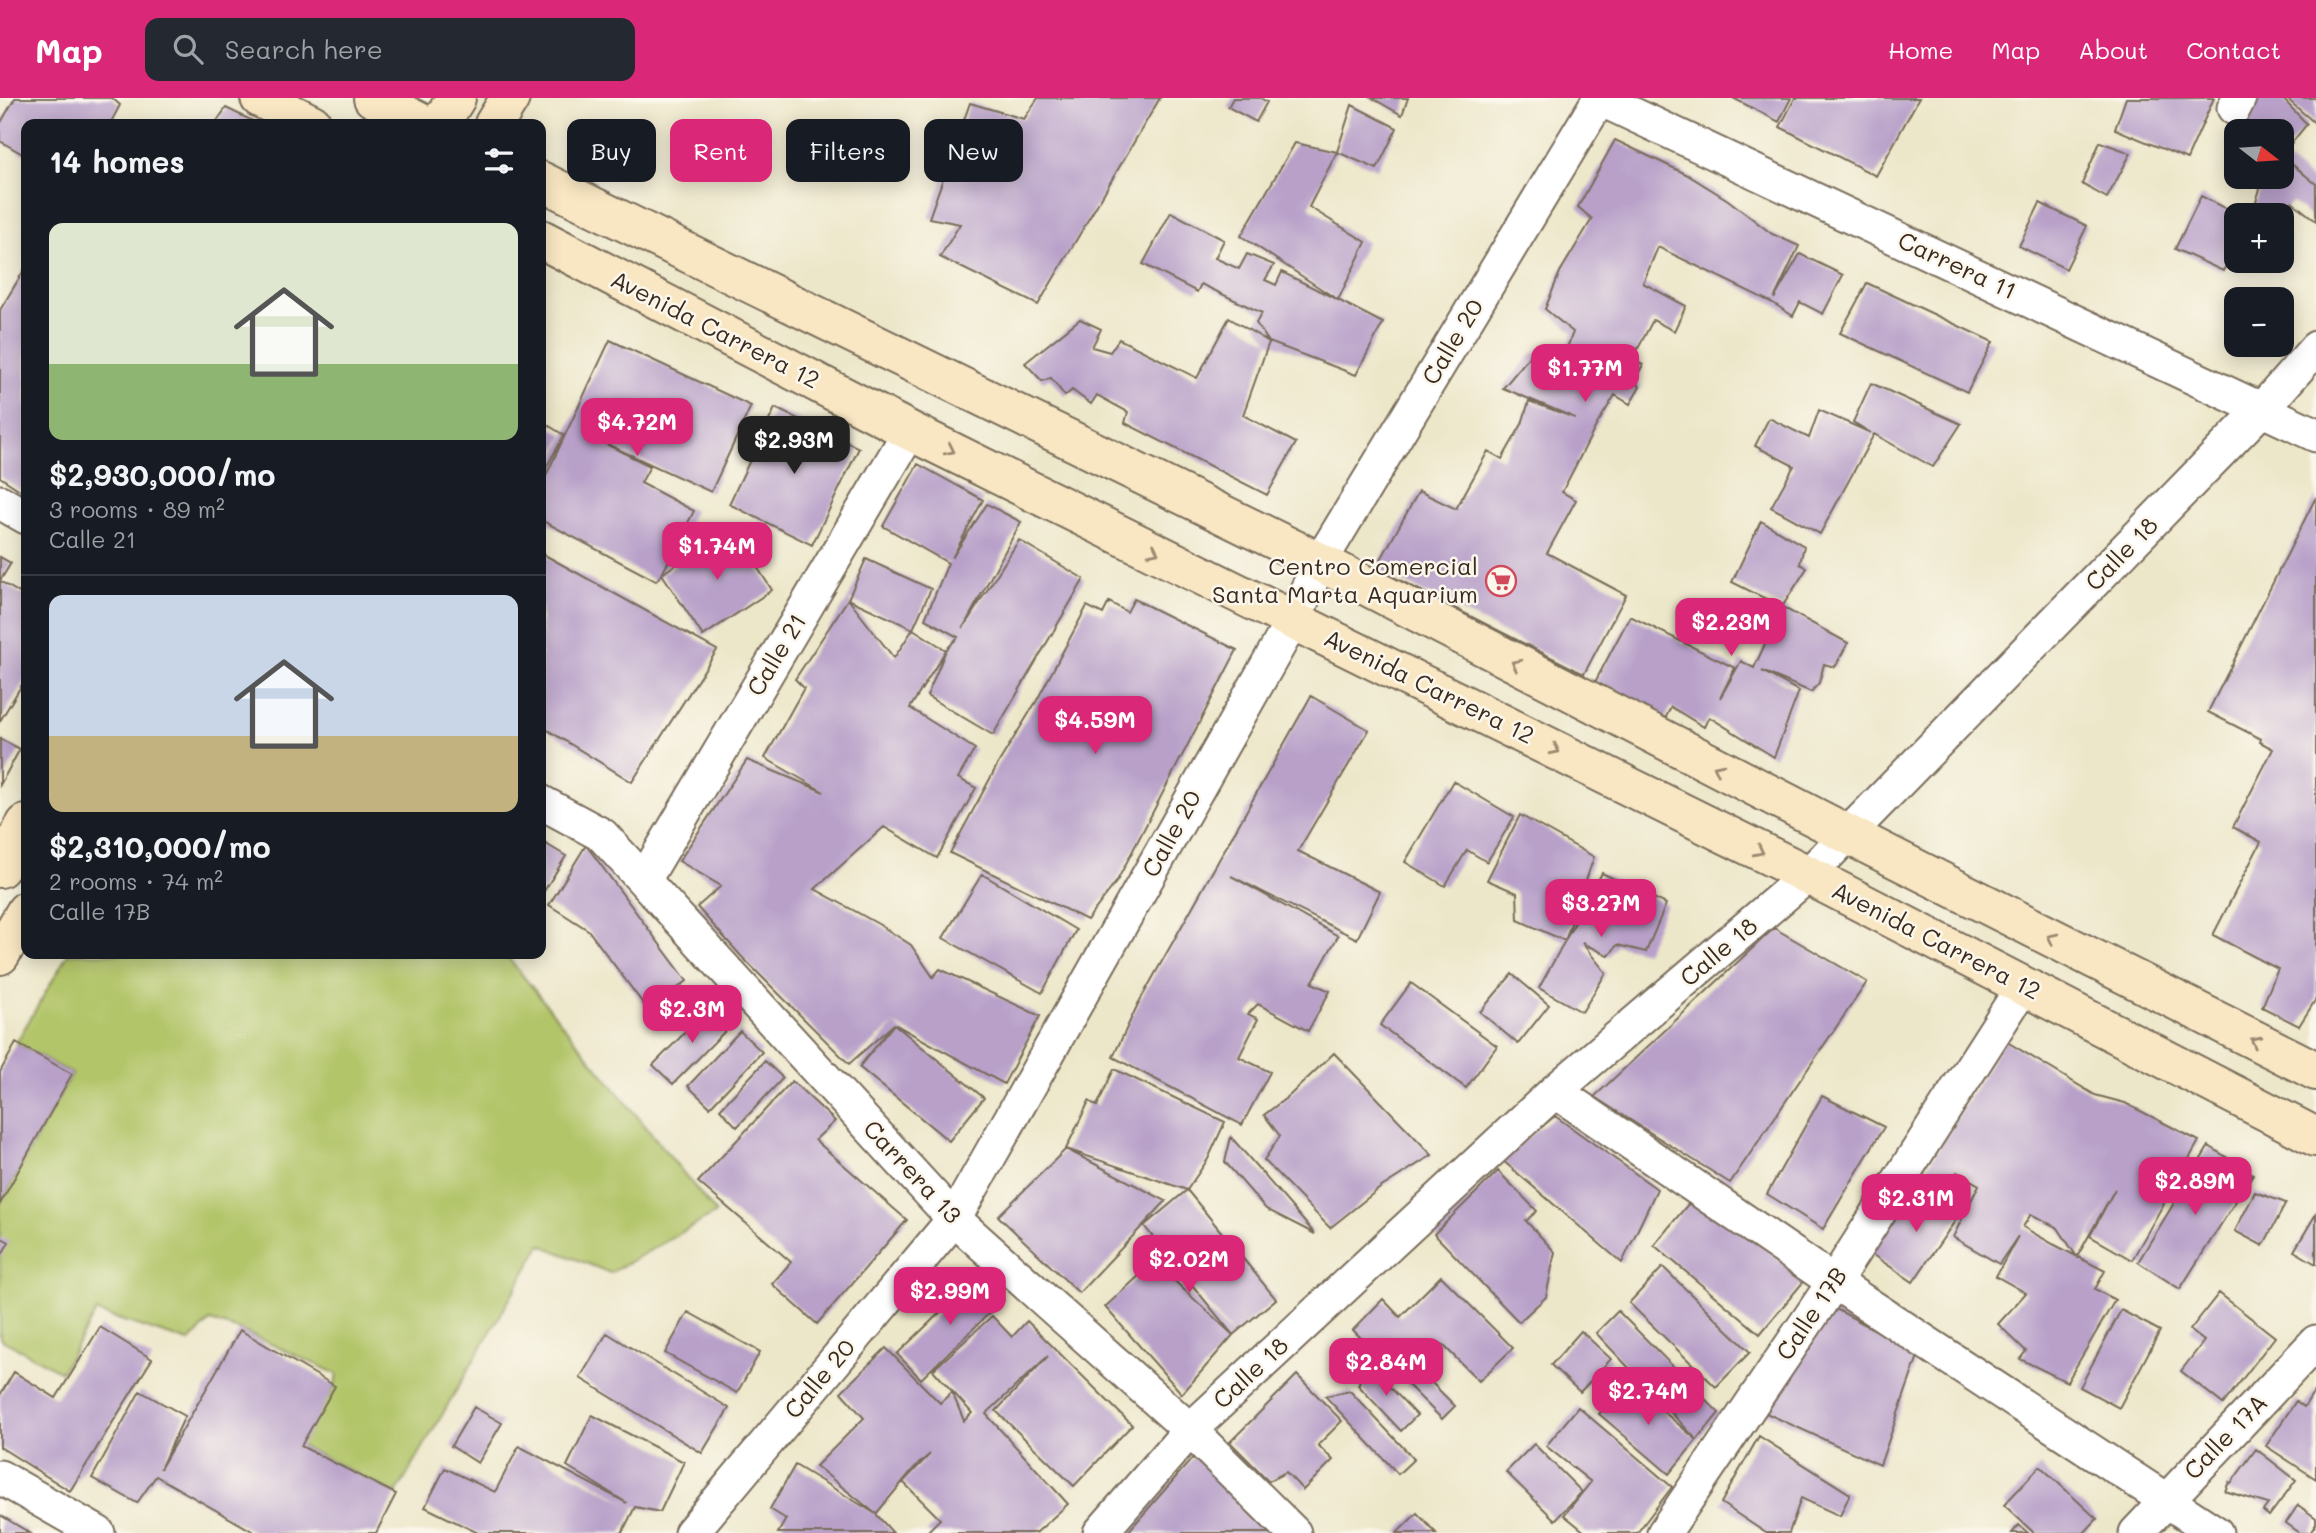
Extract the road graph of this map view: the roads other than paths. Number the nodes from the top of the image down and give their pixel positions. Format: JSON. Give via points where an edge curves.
{"nodes":[{"id":1,"x":260,"y":98,"type":"edge"},
{"id":2,"x":373,"y":98,"type":"edge"},
{"id":3,"x":456,"y":98,"type":"edge"},
{"id":4,"x":510,"y":98,"type":"edge"},
{"id":5,"x":1599,"y":98,"type":"edge"},
{"id":6,"x":302,"y":119,"type":"edge"},
{"id":7,"x":413,"y":119,"type":"edge"},
{"id":8,"x":442,"y":119,"type":"edge"},
{"id":9,"x":497,"y":119,"type":"edge"},
{"id":10,"x":546,"y":183,"type":"edge"},
{"id":11,"x":546,"y":242,"type":"edge"},
{"id":12,"x":2316,"y":348,"type":"edge"},
{"id":13,"x":2262,"y":410,"type":"junction"},
{"id":14,"x":910,"y":430,"type":"junction"},
{"id":15,"x":2316,"y":435,"type":"edge"},
{"id":16,"x":0,"y":502,"type":"edge"},
{"id":17,"x":21,"y":514,"type":"edge"},
{"id":18,"x":1320,"y":562,"type":"junction"},
{"id":19,"x":1293,"y":620,"type":"junction"},
{"id":20,"x":546,"y":805,"type":"edge"},
{"id":21,"x":21,"y":832,"type":"edge"},
{"id":22,"x":1849,"y":835,"type":"junction"},
{"id":23,"x":0,"y":868,"type":"edge"},
{"id":24,"x":1808,"y":876,"type":"junction"},
{"id":25,"x":643,"y":880,"type":"junction"},
{"id":26,"x":21,"y":919,"type":"edge"},
{"id":27,"x":0,"y":955,"type":"edge"},
{"id":28,"x":2024,"y":985,"type":"junction"},
{"id":29,"x":2316,"y":1072,"type":"edge"},
{"id":30,"x":1555,"y":1091,"type":"junction"},
{"id":31,"x":2316,"y":1137,"type":"edge"},
{"id":32,"x":954,"y":1219,"type":"junction"},
{"id":33,"x":1834,"y":1282,"type":"junction"},
{"id":34,"x":2316,"y":1342,"type":"edge"},
{"id":35,"x":1190,"y":1430,"type":"junction"},
{"id":36,"x":0,"y":1477,"type":"edge"},
{"id":37,"x":2165,"y":1501,"type":"junction"},
{"id":38,"x":98,"y":1533,"type":"edge"},
{"id":39,"x":691,"y":1533,"type":"edge"},
{"id":40,"x":1100,"y":1533,"type":"edge"},
{"id":41,"x":1294,"y":1533,"type":"edge"},
{"id":42,"x":1664,"y":1533,"type":"edge"},
{"id":43,"x":2136,"y":1533,"type":"edge"},
{"id":44,"x":2216,"y":1533,"type":"edge"}],
"edges":[{"from":1,"to":6,"type":"street"},
{"from":2,"to":7,"type":"street"},
{"from":3,"to":8,"type":"street"},
{"from":4,"to":9,"type":"street"},
{"from":5,"to":13,"type":"street","name":"Carrera 11"},
{"from":5,"to":18,"type":"street","name":"Calle 20"},
{"from":10,"to":18,"type":"street"},
{"from":11,"to":14,"type":"street","name":"Avenida Carrera 12"},
{"from":12,"to":13,"type":"street","name":"Calle 18"},
{"from":13,"to":15,"type":"street","name":"Carrera 11"},
{"from":13,"to":22,"type":"street","name":"Calle 18"},
{"from":14,"to":19,"type":"street","name":"Avenida Carrera 12","one_way":true},
{"from":14,"to":25,"type":"street","name":"Calle 21"},
{"from":16,"to":17,"type":"street"},
{"from":18,"to":19,"type":"street","name":"Calle 20"},
{"from":22,"to":18,"type":"street","one_way":true},
{"from":19,"to":24,"type":"street","name":"Avenida Carrera 12","one_way":true},
{"from":19,"to":32,"type":"street","name":"Calle 20"},
{"from":20,"to":25,"type":"street","name":"Carrera 13","via":[[602,835]]},
{"from":21,"to":23,"type":"street"},
{"from":22,"to":24,"type":"street","name":"Calle 18"},
{"from":29,"to":22,"type":"street","one_way":true},
{"from":24,"to":28,"type":"street","name":"Avenida Carrera 12"},
{"from":24,"to":30,"type":"street","name":"Calle 18"},
{"from":25,"to":32,"type":"street","name":"Carrera 13"},
{"from":26,"to":27,"type":"street"},
{"from":28,"to":31,"type":"street","name":"Avenida Carrera 12"},
{"from":28,"to":33,"type":"street","name":"Calle 17B"},
{"from":30,"to":33,"type":"street"},
{"from":30,"to":35,"type":"street","name":"Calle 18"},
{"from":32,"to":35,"type":"street","name":"Carrera 13"},
{"from":32,"to":39,"type":"street","name":"Calle 20"},
{"from":33,"to":37,"type":"street"},
{"from":33,"to":42,"type":"street","name":"Calle 17B"},
{"from":34,"to":37,"type":"street","name":"Calle 17A"},
{"from":35,"to":40,"type":"street","name":"Calle 18"},
{"from":35,"to":41,"type":"street","name":"Carrera 13"},
{"from":36,"to":38,"type":"street"},
{"from":37,"to":43,"type":"street","name":"Calle 17A"},
{"from":37,"to":44,"type":"street"}]}
